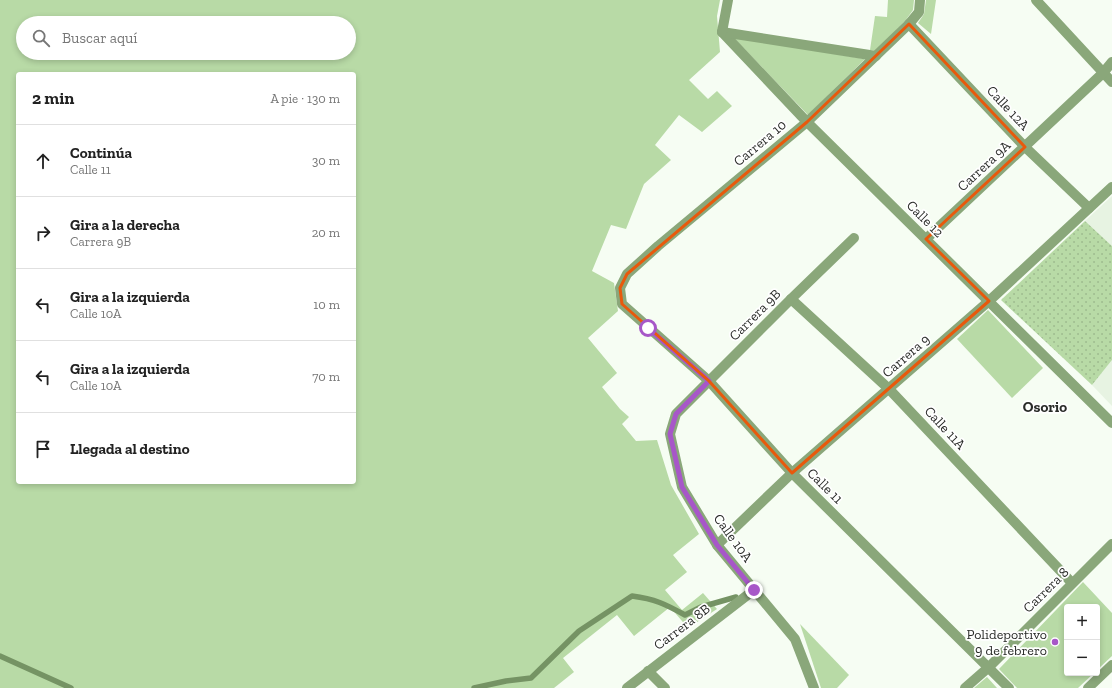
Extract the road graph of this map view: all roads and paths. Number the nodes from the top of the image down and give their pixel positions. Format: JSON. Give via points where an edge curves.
{"nodes":[{"id":1,"x":728,"y":0,"type":"edge"},
{"id":2,"x":920,"y":0,"type":"edge"},
{"id":3,"x":1036,"y":0,"type":"edge"},
{"id":4,"x":909,"y":24,"type":"junction"},
{"id":5,"x":722,"y":32,"type":"junction"},
{"id":6,"x":876,"y":56,"type":"junction"},
{"id":7,"x":1112,"y":62,"type":"edge"},
{"id":8,"x":1103,"y":73,"type":"junction"},
{"id":9,"x":1112,"y":82,"type":"edge"},
{"id":10,"x":807,"y":122,"type":"junction"},
{"id":11,"x":1025,"y":146,"type":"junction"},
{"id":12,"x":1112,"y":186,"type":"edge"},
{"id":13,"x":1089,"y":208,"type":"junction"},
{"id":14,"x":854,"y":238,"type":"dead end"},
{"id":15,"x":926,"y":239,"type":"junction"},
{"id":16,"x":791,"y":299,"type":"junction"},
{"id":17,"x":989,"y":301,"type":"junction"},
{"id":18,"x":622,"y":304,"type":"joint"},
{"id":19,"x":709,"y":381,"type":"junction"},
{"id":20,"x":889,"y":389,"type":"junction"},
{"id":21,"x":676,"y":414,"type":"joint"},
{"id":22,"x":1112,"y":423,"type":"edge"},
{"id":23,"x":792,"y":474,"type":"junction"},
{"id":24,"x":1112,"y":544,"type":"edge"},
{"id":25,"x":717,"y":545,"type":"junction"},
{"id":26,"x":1072,"y":583,"type":"junction"},
{"id":27,"x":754,"y":590,"type":"junction"},
{"id":28,"x":1112,"y":665,"type":"edge"},
{"id":29,"x":989,"y":667,"type":"junction"},
{"id":30,"x":648,"y":670,"type":"junction"},
{"id":31,"x":627,"y":688,"type":"edge"},
{"id":32,"x":665,"y":688,"type":"edge"},
{"id":33,"x":814,"y":688,"type":"edge"},
{"id":34,"x":965,"y":688,"type":"edge"},
{"id":35,"x":1009,"y":688,"type":"edge"},
{"id":36,"x":1088,"y":688,"type":"edge"}],
"edges":[{"from":1,"to":5,"type":"street"},
{"from":2,"to":4,"type":"street","name":"Carrera 10","via":[[919,12]]},
{"from":3,"to":8,"type":"street"},
{"from":4,"to":6,"type":"street","name":"Carrera 10"},
{"from":4,"to":11,"type":"street","name":"Calle 12A"},
{"from":5,"to":6,"type":"street"},
{"from":5,"to":10,"type":"street","name":"Calle 12"},
{"from":6,"to":10,"type":"street","name":"Carrera 10"},
{"from":7,"to":8,"type":"street","name":"Carrera 9A"},
{"from":8,"to":9,"type":"street"},
{"from":8,"to":11,"type":"street","name":"Carrera 9A"},
{"from":10,"to":15,"type":"street","name":"Calle 12"},
{"from":10,"to":18,"type":"street","name":"Carrera 10","via":[[627,274],[620,288]]},
{"from":11,"to":13,"type":"street","name":"Calle 12A"},
{"from":11,"to":15,"type":"street","name":"Carrera 9A"},
{"from":12,"to":13,"type":"street","name":"Carrera 9"},
{"from":13,"to":17,"type":"street","name":"Carrera 9"},
{"from":14,"to":16,"type":"street","name":"Carrera 9B"},
{"from":15,"to":17,"type":"street","name":"Calle 12"},
{"from":16,"to":19,"type":"street","name":"Carrera 9B"},
{"from":16,"to":20,"type":"street","name":"Calle 11A"},
{"from":17,"to":20,"type":"street","name":"Carrera 9"},
{"from":17,"to":22,"type":"street","name":"Calle 12"},
{"from":18,"to":19,"type":"street","name":"Calle 11"},
{"from":19,"to":21,"type":"street","name":"Carrera 9B"},
{"from":19,"to":23,"type":"street","name":"Calle 11"},
{"from":20,"to":23,"type":"street","name":"Carrera 9"},
{"from":20,"to":26,"type":"street","name":"Calle 11A"},
{"from":21,"to":25,"type":"street","name":"Calle 10A","via":[[670,434],[682,487]]},
{"from":23,"to":25,"type":"street","name":"Carrera 9"},
{"from":23,"to":29,"type":"street","name":"Calle 11"},
{"from":24,"to":26,"type":"street","name":"Carrera 8"},
{"from":25,"to":27,"type":"street","name":"Calle 10A"},
{"from":26,"to":29,"type":"street","name":"Carrera 8"},
{"from":27,"to":30,"type":"street","name":"Carrera 8B"},
{"from":27,"to":33,"type":"street","name":"Calle 10A","via":[[795,639]]},
{"from":28,"to":36,"type":"street"},
{"from":29,"to":34,"type":"street","name":"Carrera 8"},
{"from":29,"to":35,"type":"street","name":"Calle 11"},
{"from":30,"to":31,"type":"street","name":"Carrera 8B"},
{"from":30,"to":32,"type":"street"}]}
